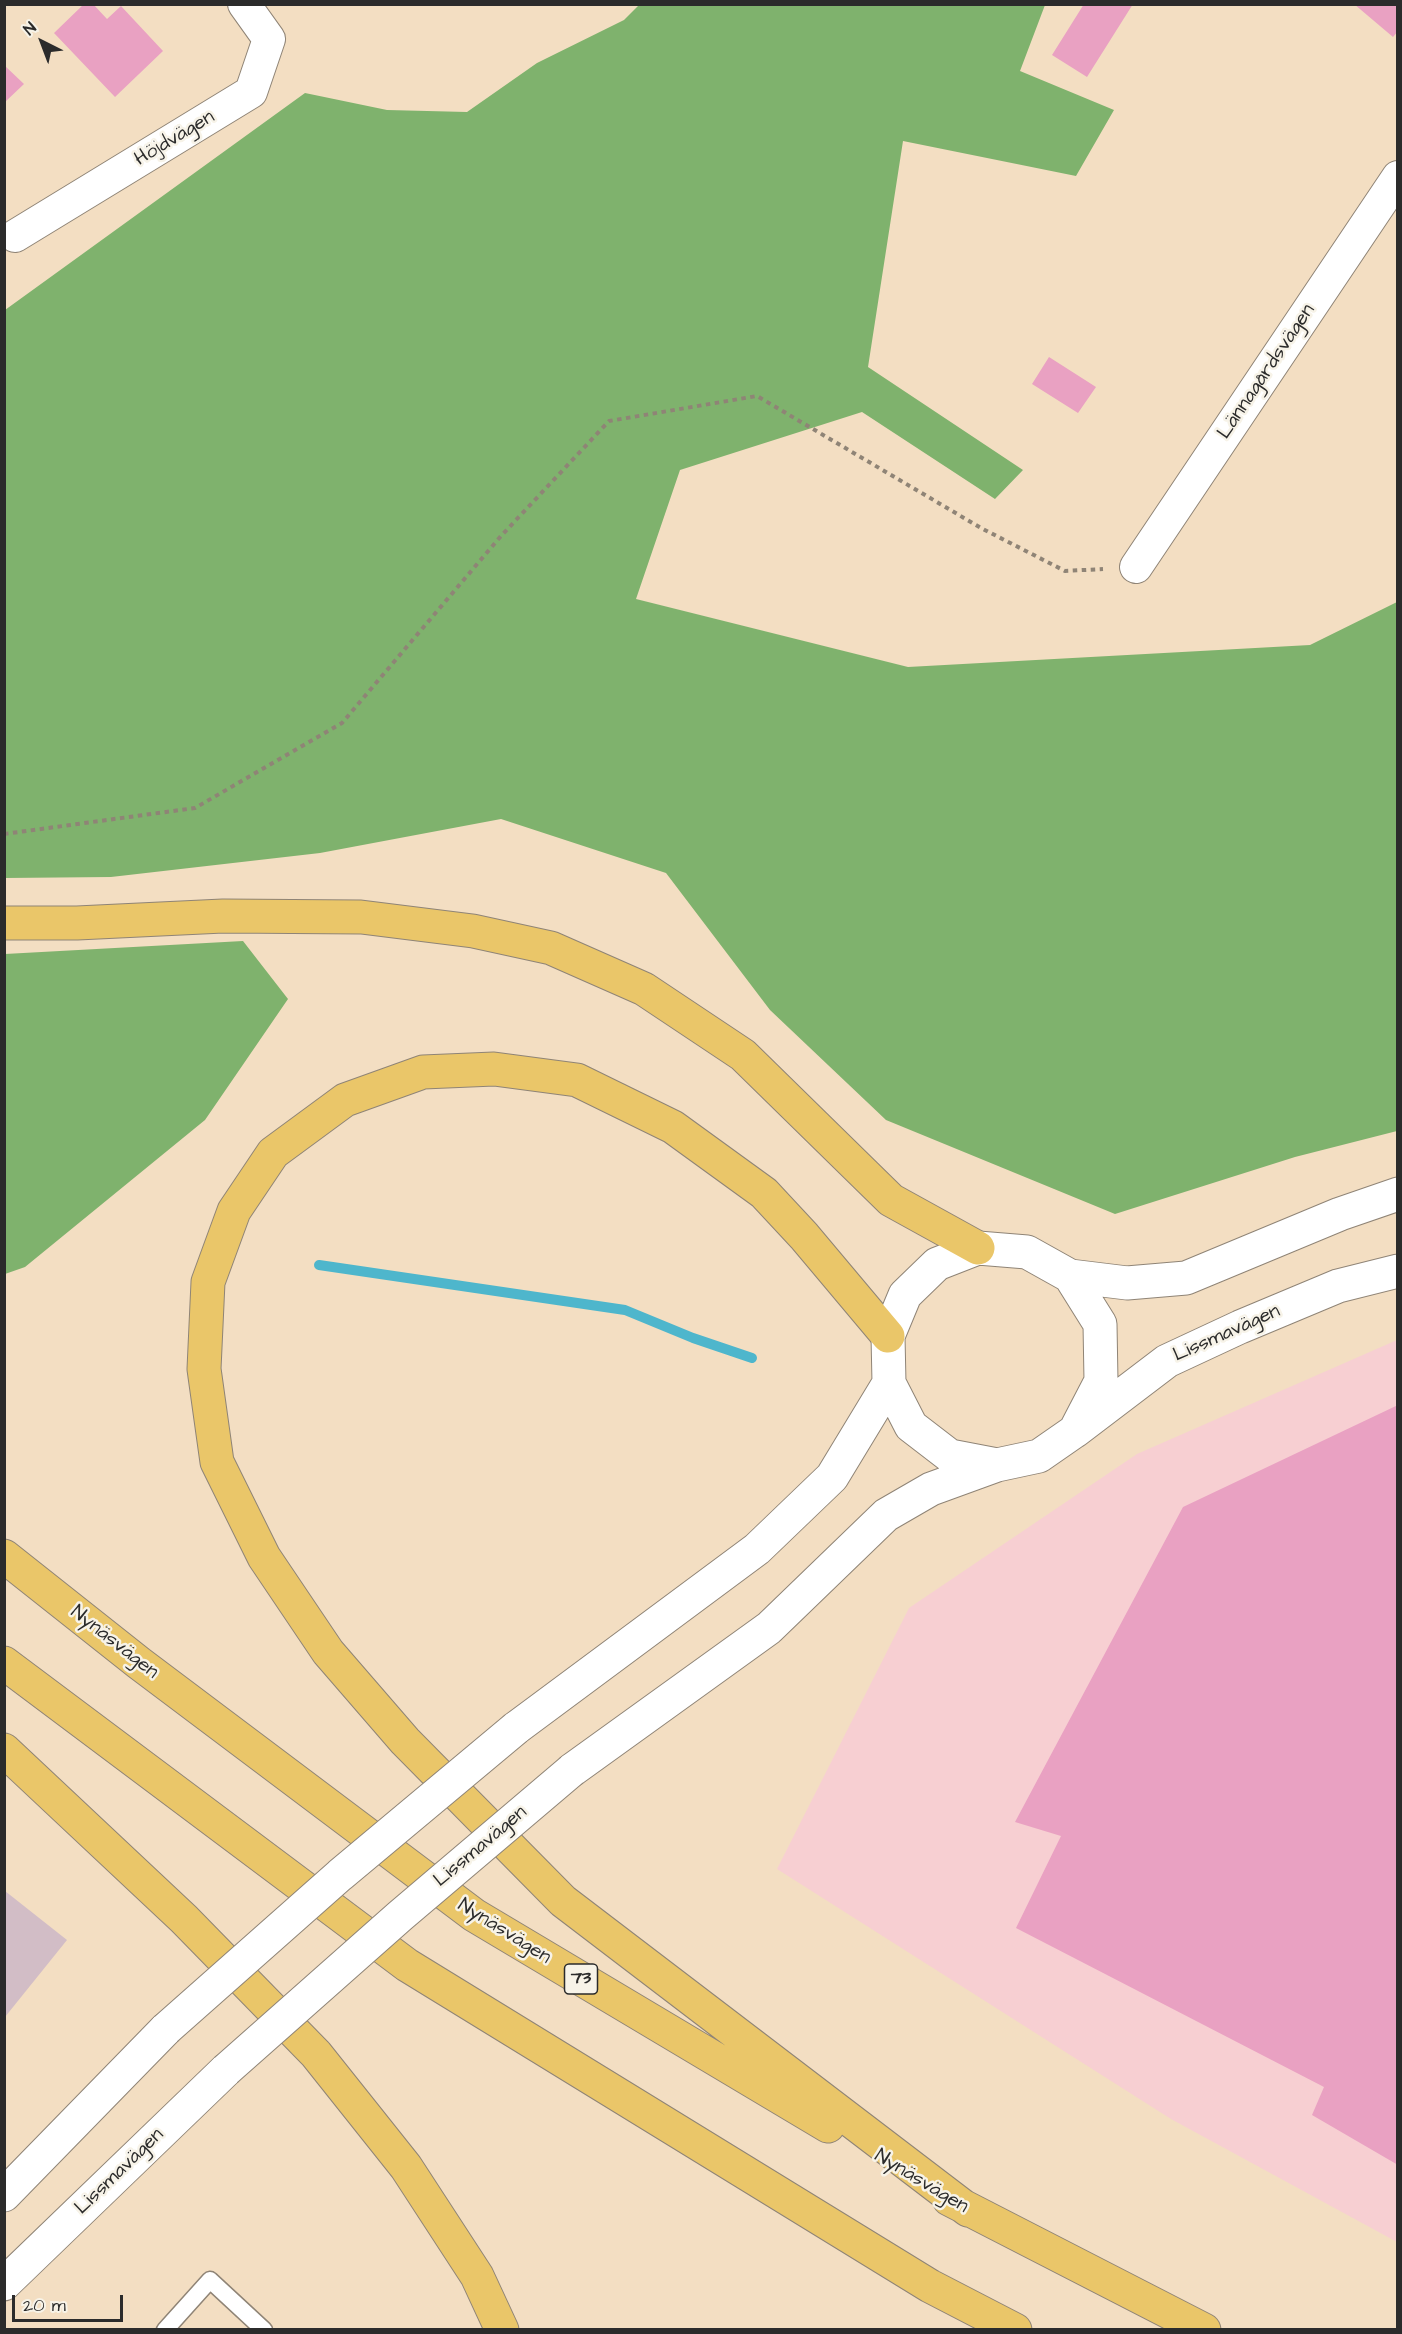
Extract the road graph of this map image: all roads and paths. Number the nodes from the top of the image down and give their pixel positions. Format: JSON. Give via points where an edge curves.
{"nodes":[{"id":1,"x":244,"y":4,"type":"edge"},
{"id":2,"x":1398,"y":177,"type":"edge"},
{"id":3,"x":15,"y":236,"type":"dead end"},
{"id":4,"x":1136,"y":567,"type":"joint"},
{"id":5,"x":4,"y":834,"type":"edge"},
{"id":6,"x":4,"y":923,"type":"edge"},
{"id":7,"x":1398,"y":1194,"type":"edge"},
{"id":8,"x":978,"y":1248,"type":"junction"},
{"id":9,"x":1398,"y":1271,"type":"edge"},
{"id":10,"x":1070,"y":1276,"type":"junction"},
{"id":11,"x":888,"y":1336,"type":"junction"},
{"id":12,"x":889,"y":1383,"type":"junction"},
{"id":13,"x":1075,"y":1431,"type":"junction"},
{"id":14,"x":997,"y":1465,"type":"junction"},
{"id":15,"x":4,"y":1556,"type":"edge"},
{"id":16,"x":4,"y":1663,"type":"edge"},
{"id":17,"x":4,"y":1750,"type":"edge"},
{"id":18,"x":4,"y":2195,"type":"edge"},
{"id":19,"x":968,"y":2210,"type":"junction"},
{"id":20,"x":8,"y":2284,"type":"edge"},
{"id":21,"x":165,"y":2330,"type":"edge"},
{"id":22,"x":264,"y":2330,"type":"edge"},
{"id":23,"x":502,"y":2330,"type":"edge"},
{"id":24,"x":1015,"y":2330,"type":"edge"},
{"id":25,"x":1204,"y":2330,"type":"edge"}],
"edges":[{"from":1,"to":3,"type":"street","name":"Höjdvägen","via":[[269,39],[251,92]]},
{"from":2,"to":4,"type":"street","name":"Lännagårdsvägen"},
{"from":4,"to":5,"type":"path","via":[[1065,571],[981,528],[757,396],[609,421],[501,536],[342,723],[195,808]]},
{"from":6,"to":8,"type":"highway","via":[[223,916],[361,917],[472,932],[551,948],[644,989],[743,1055],[891,1200]]},
{"from":7,"to":10,"type":"street","via":[[1186,1278],[1127,1283]]},
{"from":8,"to":10,"type":"street","via":[[1027,1251]]},
{"from":8,"to":11,"type":"street","via":[[937,1264],[904,1294]]},
{"from":9,"to":13,"type":"street","name":"Lissmavägen","via":[[1338,1286],[1167,1361]]},
{"from":10,"to":13,"type":"street","via":[[1100,1324],[1101,1347],[1101,1381]]},
{"from":11,"to":12,"type":"street"},
{"from":11,"to":19,"type":"highway","via":[[764,1193],[673,1127],[577,1080],[494,1069],[423,1072],[345,1100],[273,1153],[234,1211],[208,1282],[204,1369],[217,1462],[264,1557],[328,1652],[405,1741],[563,1901]]},
{"from":12,"to":14,"type":"street","via":[[911,1426],[942,1450],[950,1456]]},
{"from":12,"to":18,"type":"street","bridge":true,"via":[[832,1477],[757,1549],[516,1728],[340,1875],[166,2029]]},
{"from":13,"to":14,"type":"street","name":"Lissmavägen","via":[[1039,1456]]},
{"from":14,"to":20,"type":"street","name":"Lissmavägen","bridge":true,"via":[[931,1489],[886,1515],[769,1628],[572,1770],[226,2070]]},
{"from":15,"to":19,"type":"highway","name":"Nynäsvägen","number":"73","via":[[139,1663],[474,1915]]},
{"from":16,"to":24,"type":"highway","via":[[407,1965],[930,2286]]},
{"from":17,"to":23,"type":"highway","via":[[184,1919],[316,2054],[406,2167],[477,2276]]},
{"from":19,"to":25,"type":"highway","name":"Nynäsvägen","number":"73"},
{"from":21,"to":22,"type":"lane","via":[[210,2280]]}]}
